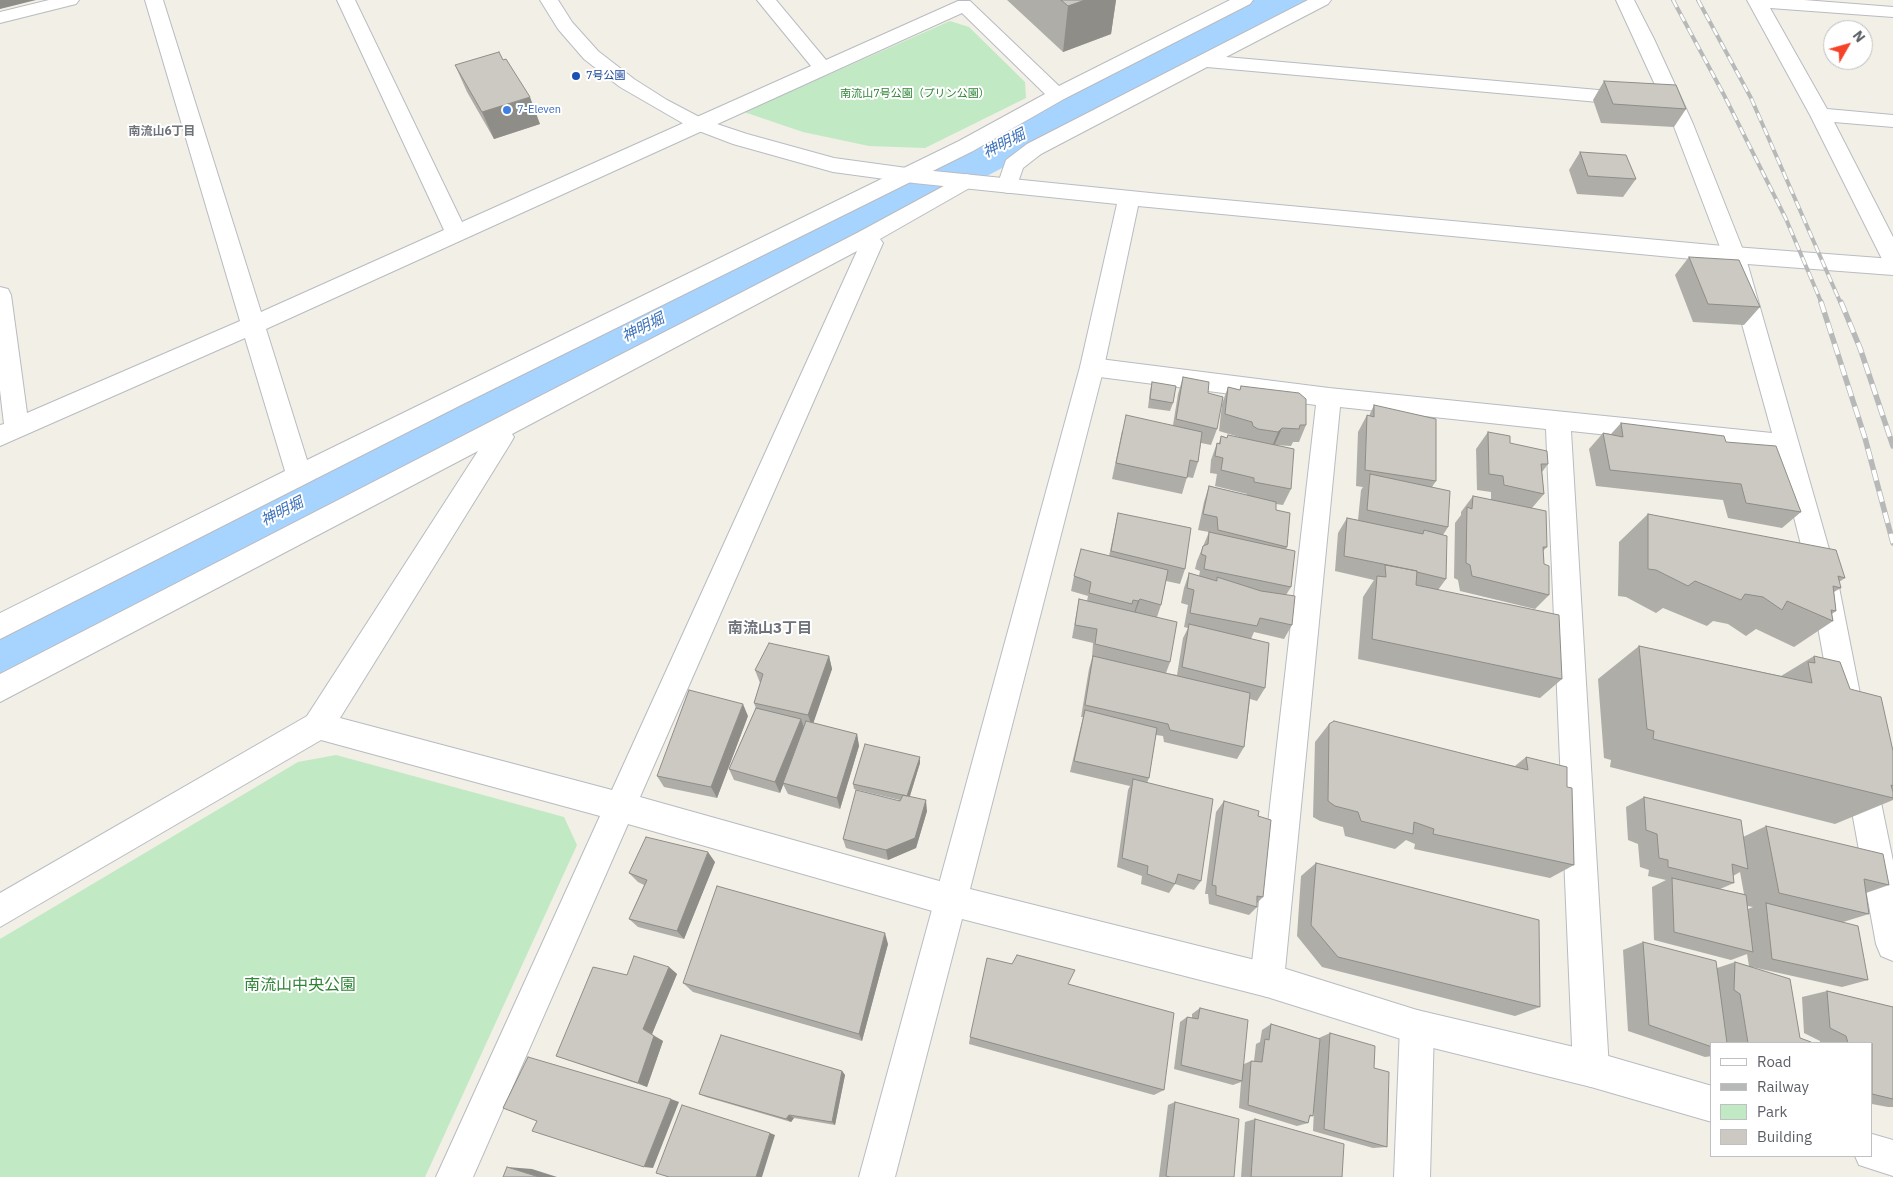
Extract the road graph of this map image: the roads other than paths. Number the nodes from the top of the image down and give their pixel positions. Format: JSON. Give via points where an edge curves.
{"nodes":[{"id":1,"x":70,"y":0,"type":"edge"},
{"id":2,"x":154,"y":0,"type":"edge"},
{"id":3,"x":346,"y":0,"type":"edge"},
{"id":4,"x":549,"y":0,"type":"edge"},
{"id":5,"x":766,"y":0,"type":"edge"},
{"id":6,"x":1244,"y":0,"type":"edge"},
{"id":7,"x":1322,"y":0,"type":"edge"},
{"id":8,"x":1625,"y":0,"type":"edge"},
{"id":9,"x":1757,"y":1,"type":"edge"},
{"id":10,"x":961,"y":3,"type":"edge"},
{"id":11,"x":1893,"y":12,"type":"edge"},
{"id":12,"x":0,"y":18,"type":"edge"},
{"id":13,"x":1204,"y":61,"type":"junction"},
{"id":14,"x":824,"y":68,"type":"junction"},
{"id":15,"x":1057,"y":94,"type":"junction"},
{"id":16,"x":1673,"y":102,"type":"junction"},
{"id":17,"x":1820,"y":114,"type":"junction"},
{"id":18,"x":1893,"y":121,"type":"edge"},
{"id":19,"x":698,"y":124,"type":"junction"},
{"id":20,"x":909,"y":175,"type":"junction"},
{"id":21,"x":963,"y":181,"type":"junction"},
{"id":22,"x":1008,"y":186,"type":"junction"},
{"id":23,"x":1129,"y":198,"type":"junction"},
{"id":24,"x":456,"y":233,"type":"junction"},
{"id":25,"x":866,"y":238,"type":"junction"},
{"id":26,"x":1734,"y":255,"type":"junction"},
{"id":27,"x":1893,"y":259,"type":"edge"},
{"id":28,"x":1893,"y":268,"type":"edge"},
{"id":29,"x":0,"y":295,"type":"edge"},
{"id":30,"x":253,"y":325,"type":"junction"},
{"id":31,"x":1092,"y":367,"type":"junction"},
{"id":32,"x":1329,"y":397,"type":"junction"},
{"id":33,"x":1558,"y":421,"type":"junction"},
{"id":34,"x":497,"y":430,"type":"junction"},
{"id":35,"x":9,"y":432,"type":"edge"},
{"id":36,"x":1788,"y":444,"type":"junction"},
{"id":37,"x":299,"y":476,"type":"junction"},
{"id":38,"x":0,"y":627,"type":"edge"},
{"id":39,"x":0,"y":689,"type":"edge"},
{"id":40,"x":1850,"y":722,"type":"edge"},
{"id":41,"x":318,"y":726,"type":"junction"},
{"id":42,"x":1856,"y":751,"type":"edge"},
{"id":43,"x":621,"y":807,"type":"junction"},
{"id":44,"x":950,"y":900,"type":"junction"},
{"id":45,"x":0,"y":911,"type":"edge"},
{"id":46,"x":1893,"y":944,"type":"edge"},
{"id":47,"x":1267,"y":980,"type":"junction"},
{"id":48,"x":1417,"y":1027,"type":"junction"},
{"id":49,"x":1591,"y":1069,"type":"junction"},
{"id":50,"x":1710,"y":1103,"type":"edge"},
{"id":51,"x":1873,"y":1152,"type":"edge"},
{"id":52,"x":1893,"y":1158,"type":"edge"},
{"id":53,"x":454,"y":1177,"type":"edge"},
{"id":54,"x":877,"y":1177,"type":"edge"},
{"id":55,"x":1412,"y":1177,"type":"edge"}],
"edges":[{"from":1,"to":12,"type":"street"},
{"from":2,"to":30,"type":"street"},
{"from":3,"to":24,"type":"street"},
{"from":4,"to":19,"type":"street","via":[[565,25],[591,54],[627,83]]},
{"from":5,"to":14,"type":"street"},
{"from":6,"to":15,"type":"street"},
{"from":7,"to":13,"type":"street"},
{"from":8,"to":16,"type":"street"},
{"from":9,"to":11,"type":"street"},
{"from":9,"to":17,"type":"street"},
{"from":10,"to":14,"type":"street"},
{"from":10,"to":15,"type":"street"},
{"from":13,"to":16,"type":"street"},
{"from":13,"to":22,"type":"street","via":[[1020,158],[1013,165]]},
{"from":14,"to":19,"type":"street"},
{"from":15,"to":20,"type":"street"},
{"from":16,"to":26,"type":"street"},
{"from":17,"to":18,"type":"street"},
{"from":17,"to":27,"type":"street"},
{"from":19,"to":20,"type":"street","via":[[833,165]]},
{"from":19,"to":24,"type":"street"},
{"from":20,"to":21,"type":"street"},
{"from":20,"to":37,"type":"street"},
{"from":21,"to":22,"type":"street"},
{"from":21,"to":25,"type":"street"},
{"from":22,"to":23,"type":"street"},
{"from":23,"to":26,"type":"street"},
{"from":23,"to":31,"type":"street"},
{"from":24,"to":30,"type":"street"},
{"from":25,"to":34,"type":"street"},
{"from":25,"to":43,"type":"street","via":[[872,244]]},
{"from":26,"to":28,"type":"street"},
{"from":26,"to":36,"type":"street"},
{"from":29,"to":35,"type":"street"},
{"from":30,"to":35,"type":"street"},
{"from":30,"to":37,"type":"street"},
{"from":31,"to":32,"type":"street"},
{"from":31,"to":44,"type":"street"},
{"from":32,"to":33,"type":"street"},
{"from":32,"to":47,"type":"street"},
{"from":33,"to":36,"type":"street"},
{"from":33,"to":49,"type":"street"},
{"from":34,"to":39,"type":"street"},
{"from":34,"to":41,"type":"street","via":[[501,438]]},
{"from":36,"to":40,"type":"street","via":[[1822,578]]},
{"from":37,"to":38,"type":"street"},
{"from":41,"to":43,"type":"street"},
{"from":41,"to":45,"type":"street"},
{"from":42,"to":46,"type":"street"},
{"from":43,"to":44,"type":"street"},
{"from":43,"to":53,"type":"street"},
{"from":44,"to":47,"type":"street"},
{"from":44,"to":54,"type":"street"},
{"from":47,"to":48,"type":"street"},
{"from":48,"to":49,"type":"street"},
{"from":48,"to":55,"type":"street"},
{"from":49,"to":50,"type":"street"},
{"from":51,"to":52,"type":"street"}]}
